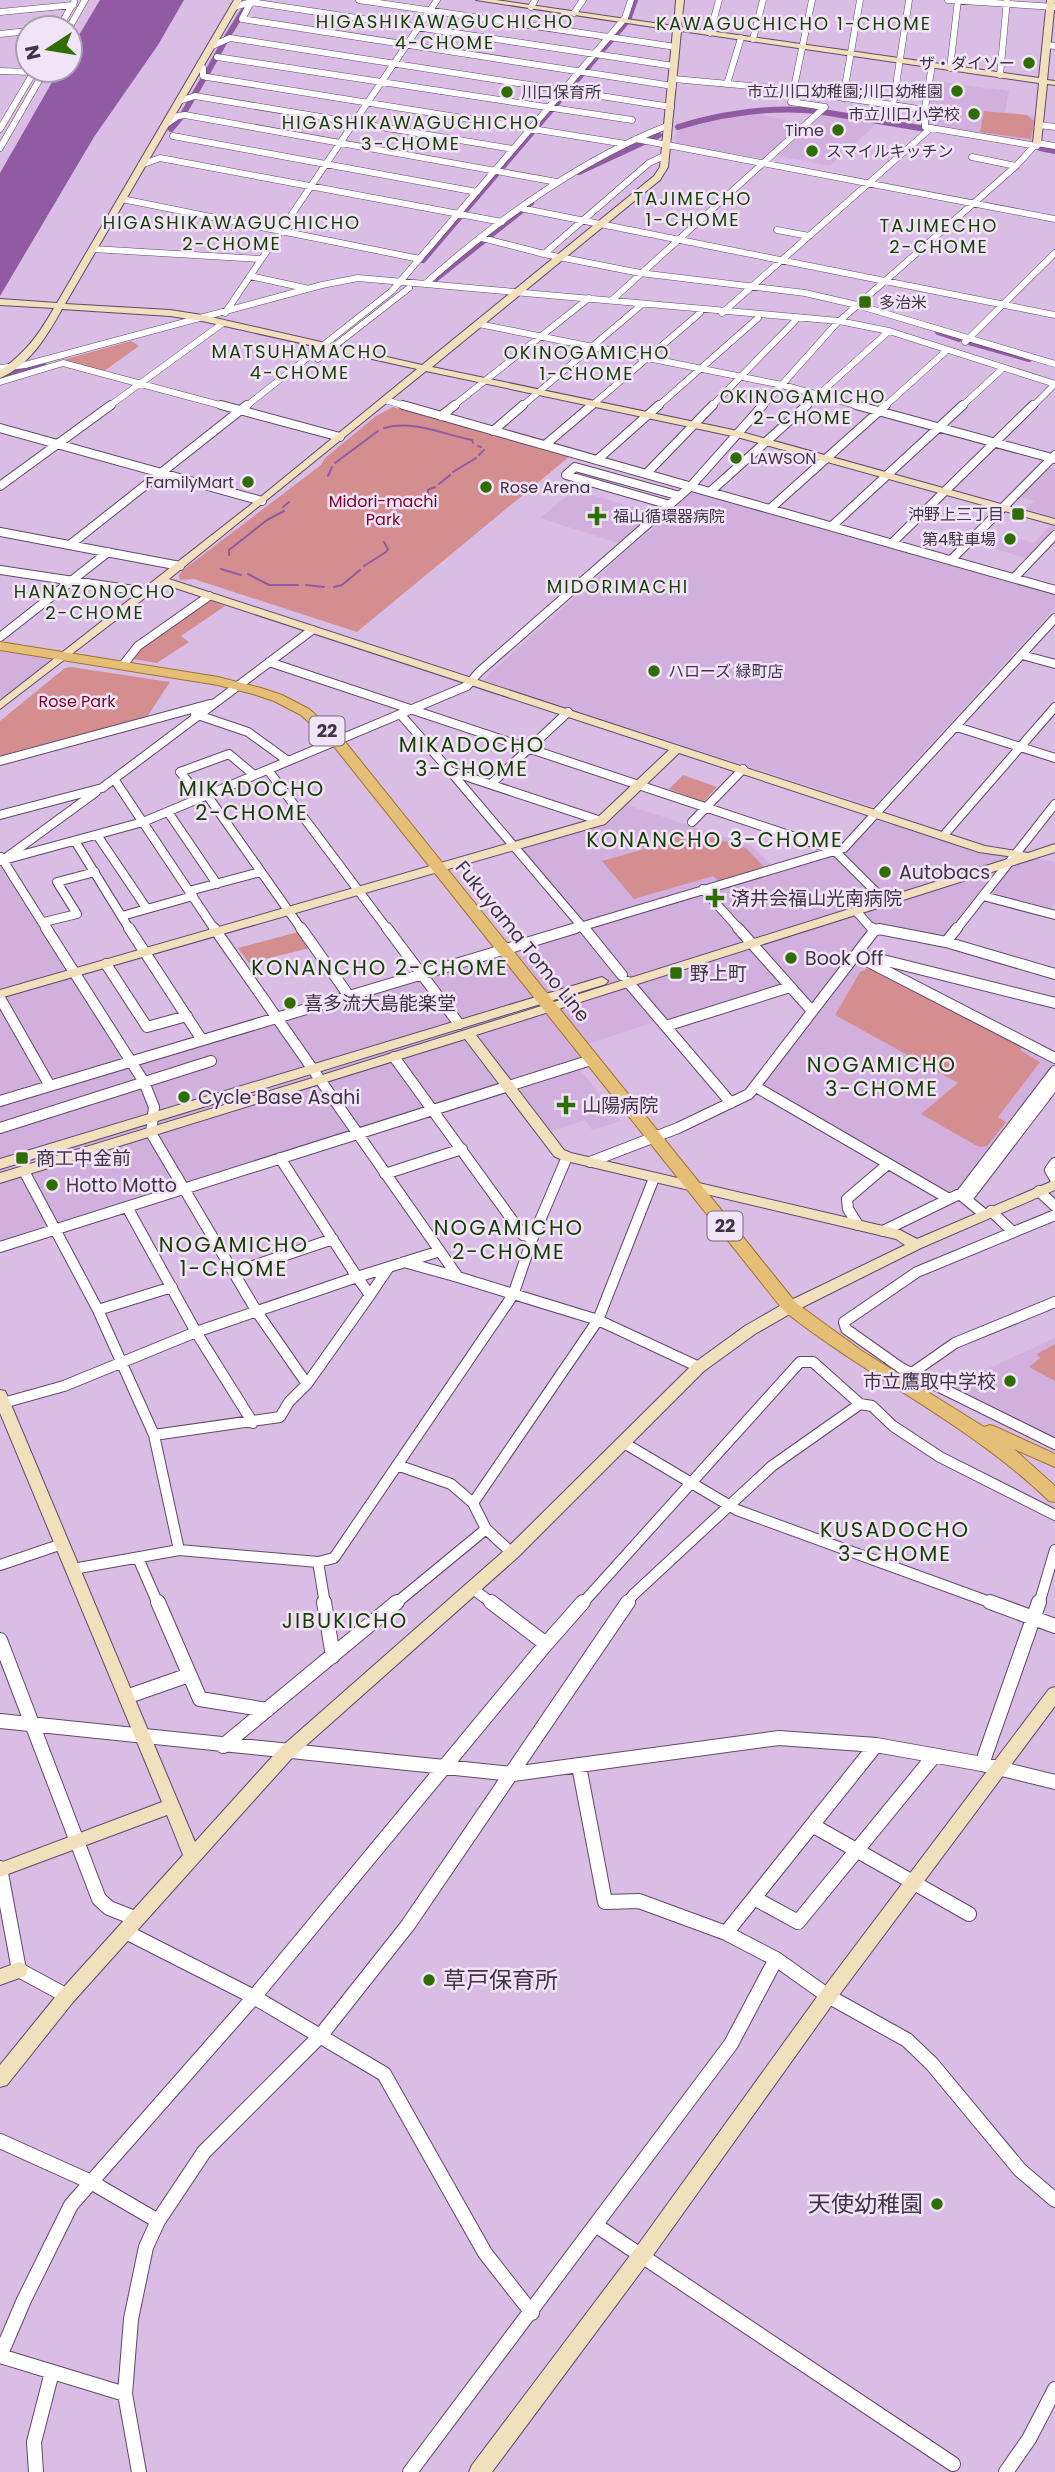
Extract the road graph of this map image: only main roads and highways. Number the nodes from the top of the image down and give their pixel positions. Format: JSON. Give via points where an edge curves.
{"nodes":[{"id":1,"x":0,"y":646,"type":"edge"},
{"id":2,"x":937,"y":1406,"type":"junction"},
{"id":3,"x":1055,"y":1461,"type":"edge"},
{"id":4,"x":1055,"y":1496,"type":"edge"}],
"edges":[{"from":1,"to":2,"type":"main road","name":"Fukuyama Tomo Line","number":"22","via":[[268,694],[295,707],[337,741],[790,1307],[844,1350]]},
{"from":2,"to":3,"type":"main road","name":"Fukuyama Tomo Line","number":"22"},
{"from":2,"to":4,"type":"main road","name":"Fukuyama Tomo Line","number":"22","via":[[1011,1454]]}]}
